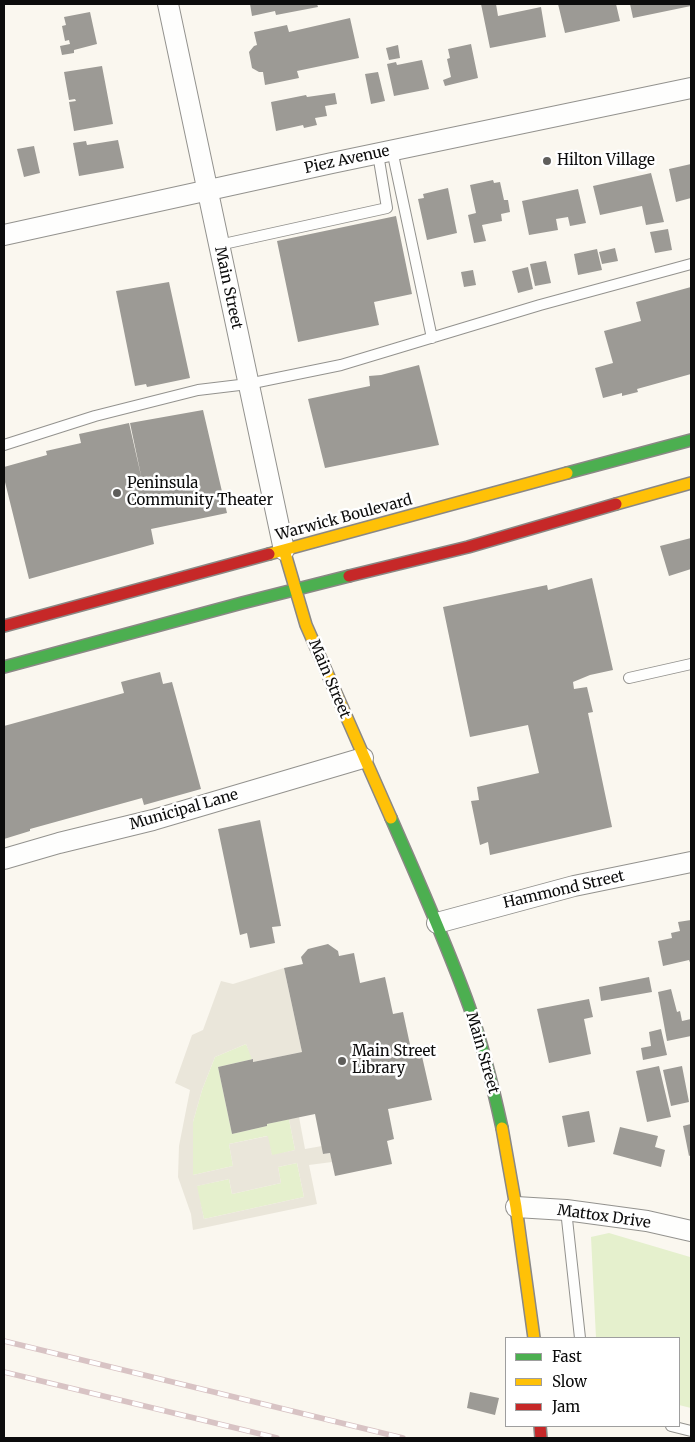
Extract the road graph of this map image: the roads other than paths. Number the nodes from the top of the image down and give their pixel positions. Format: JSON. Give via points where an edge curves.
{"nodes":[{"id":1,"x":168,"y":4,"type":"edge"},
{"id":2,"x":691,"y":88,"type":"edge"},
{"id":3,"x":385,"y":152,"type":"junction"},
{"id":4,"x":208,"y":190,"type":"junction"},
{"id":5,"x":4,"y":235,"type":"edge"},
{"id":6,"x":219,"y":245,"type":"junction"},
{"id":7,"x":691,"y":264,"type":"edge"},
{"id":8,"x":432,"y":338,"type":"junction"},
{"id":9,"x":248,"y":384,"type":"junction"},
{"id":10,"x":691,"y":440,"type":"edge"},
{"id":11,"x":4,"y":445,"type":"edge"},
{"id":12,"x":691,"y":483,"type":"edge"},
{"id":13,"x":284,"y":550,"type":"junction"},
{"id":14,"x":296,"y":590,"type":"junction"},
{"id":15,"x":4,"y":626,"type":"edge"},
{"id":16,"x":691,"y":664,"type":"edge"},
{"id":17,"x":4,"y":667,"type":"edge"},
{"id":18,"x":629,"y":678,"type":"dead end"},
{"id":19,"x":363,"y":758,"type":"junction"},
{"id":20,"x":4,"y":859,"type":"edge"},
{"id":21,"x":691,"y":862,"type":"edge"},
{"id":22,"x":437,"y":922,"type":"junction"},
{"id":23,"x":516,"y":1207,"type":"junction"},
{"id":24,"x":566,"y":1210,"type":"junction"},
{"id":25,"x":691,"y":1231,"type":"edge"},
{"id":26,"x":534,"y":1337,"type":"edge"},
{"id":27,"x":580,"y":1337,"type":"edge"},
{"id":28,"x":676,"y":1427,"type":"edge"},
{"id":29,"x":691,"y":1430,"type":"edge"}],
"edges":[{"from":1,"to":4,"type":"street","name":"Main Street"},
{"from":2,"to":3,"type":"street","name":"Piez Avenue"},
{"from":3,"to":4,"type":"street","name":"Piez Avenue"},
{"from":3,"to":6,"type":"lane","via":[[387,208]]},
{"from":3,"to":8,"type":"lane"},
{"from":4,"to":5,"type":"street","name":"Piez Avenue"},
{"from":4,"to":6,"type":"street","name":"Main Street"},
{"from":6,"to":9,"type":"street","name":"Main Street"},
{"from":7,"to":8,"type":"lane"},
{"from":8,"to":9,"type":"lane","via":[[341,365]]},
{"from":9,"to":11,"type":"lane","via":[[198,390],[95,416]]},
{"from":9,"to":13,"type":"street","name":"Main Street"},
{"from":10,"to":13,"type":"main road","name":"Warwick Boulevard"},
{"from":12,"to":14,"type":"main road","via":[[468,548]]},
{"from":13,"to":14,"type":"main road","name":"Main Street"},
{"from":13,"to":15,"type":"main road","name":"Warwick Boulevard"},
{"from":14,"to":17,"type":"main road"},
{"from":14,"to":19,"type":"main road","name":"Main Street","via":[[306,625]]},
{"from":16,"to":18,"type":"lane"},
{"from":19,"to":20,"type":"street","name":"Municipal Lane","via":[[153,820]]},
{"from":19,"to":22,"type":"main road","name":"Main Street"},
{"from":21,"to":22,"type":"street","name":"Hammond Street","via":[[574,886]]},
{"from":22,"to":23,"type":"main road","name":"Main Street","via":[[489,1072],[505,1138]]},
{"from":23,"to":24,"type":"street","name":"Mattox Drive"},
{"from":23,"to":26,"type":"main road","name":"Main Street"},
{"from":24,"to":25,"type":"street","name":"Mattox Drive","via":[[647,1221]]},
{"from":24,"to":27,"type":"lane"},
{"from":28,"to":29,"type":"lane"}]}
